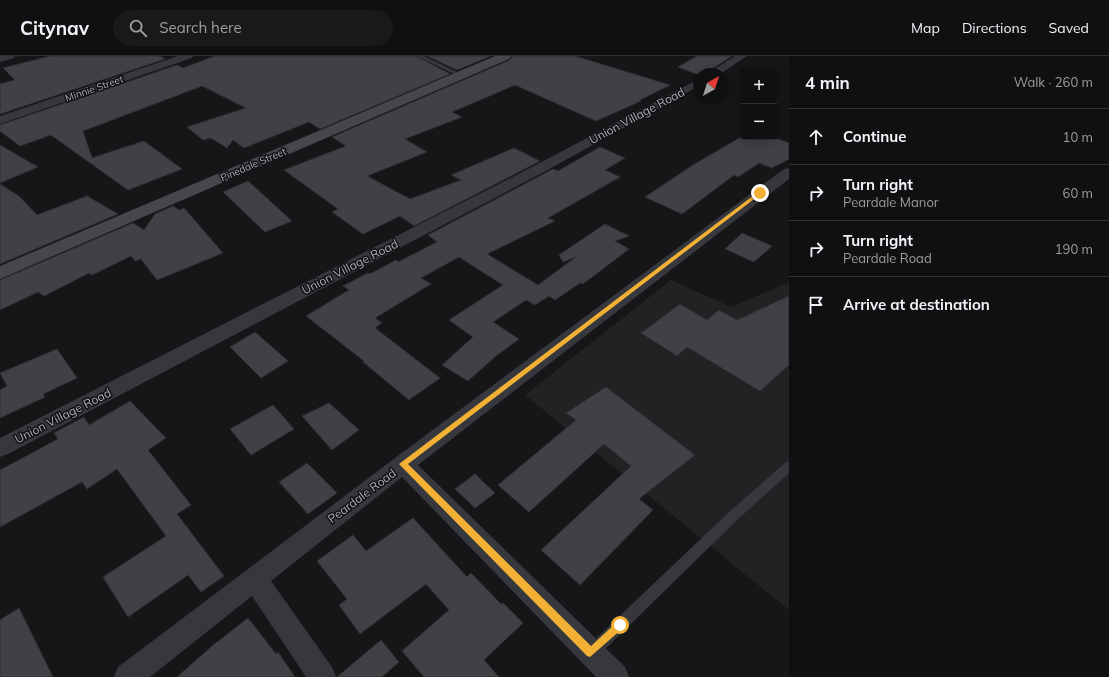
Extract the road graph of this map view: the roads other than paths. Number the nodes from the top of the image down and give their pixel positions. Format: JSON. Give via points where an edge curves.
{"nodes":[{"id":1,"x":10,"y":56,"type":"edge"},
{"id":2,"x":188,"y":56,"type":"edge"},
{"id":3,"x":420,"y":56,"type":"edge"},
{"id":4,"x":505,"y":56,"type":"edge"},
{"id":5,"x":742,"y":56,"type":"edge"},
{"id":6,"x":0,"y":59,"type":"edge"},
{"id":7,"x":722,"y":68,"type":"edge"},
{"id":8,"x":460,"y":75,"type":"junction"},
{"id":9,"x":693,"y":85,"type":"edge"},
{"id":10,"x":0,"y":120,"type":"edge"},
{"id":11,"x":789,"y":172,"type":"edge"},
{"id":12,"x":0,"y":273,"type":"edge"},
{"id":13,"x":0,"y":448,"type":"edge"},
{"id":14,"x":403,"y":464,"type":"junction"},
{"id":15,"x":789,"y":466,"type":"edge"},
{"id":16,"x":255,"y":578,"type":"junction"},
{"id":17,"x":590,"y":653,"type":"junction"},
{"id":18,"x":128,"y":677,"type":"edge"},
{"id":19,"x":322,"y":677,"type":"edge"},
{"id":20,"x":615,"y":677,"type":"edge"}],
"edges":[{"from":1,"to":6,"type":"street"},
{"from":2,"to":10,"type":"street","name":"Minnie Street"},
{"from":3,"to":8,"type":"lane"},
{"from":4,"to":8,"type":"street","name":"Pinedale Street"},
{"from":5,"to":7,"type":"street"},
{"from":8,"to":12,"type":"street","name":"Pinedale Street"},
{"from":9,"to":13,"type":"street","name":"Union Village Road","via":[[532,173]]},
{"from":11,"to":14,"type":"street","name":"Peardale Road"},
{"from":14,"to":16,"type":"street","name":"Peardale Road"},
{"from":14,"to":17,"type":"street"},
{"from":15,"to":17,"type":"lane"},
{"from":16,"to":18,"type":"street","name":"Peardale Road"},
{"from":16,"to":19,"type":"street"},
{"from":17,"to":20,"type":"street"}]}
